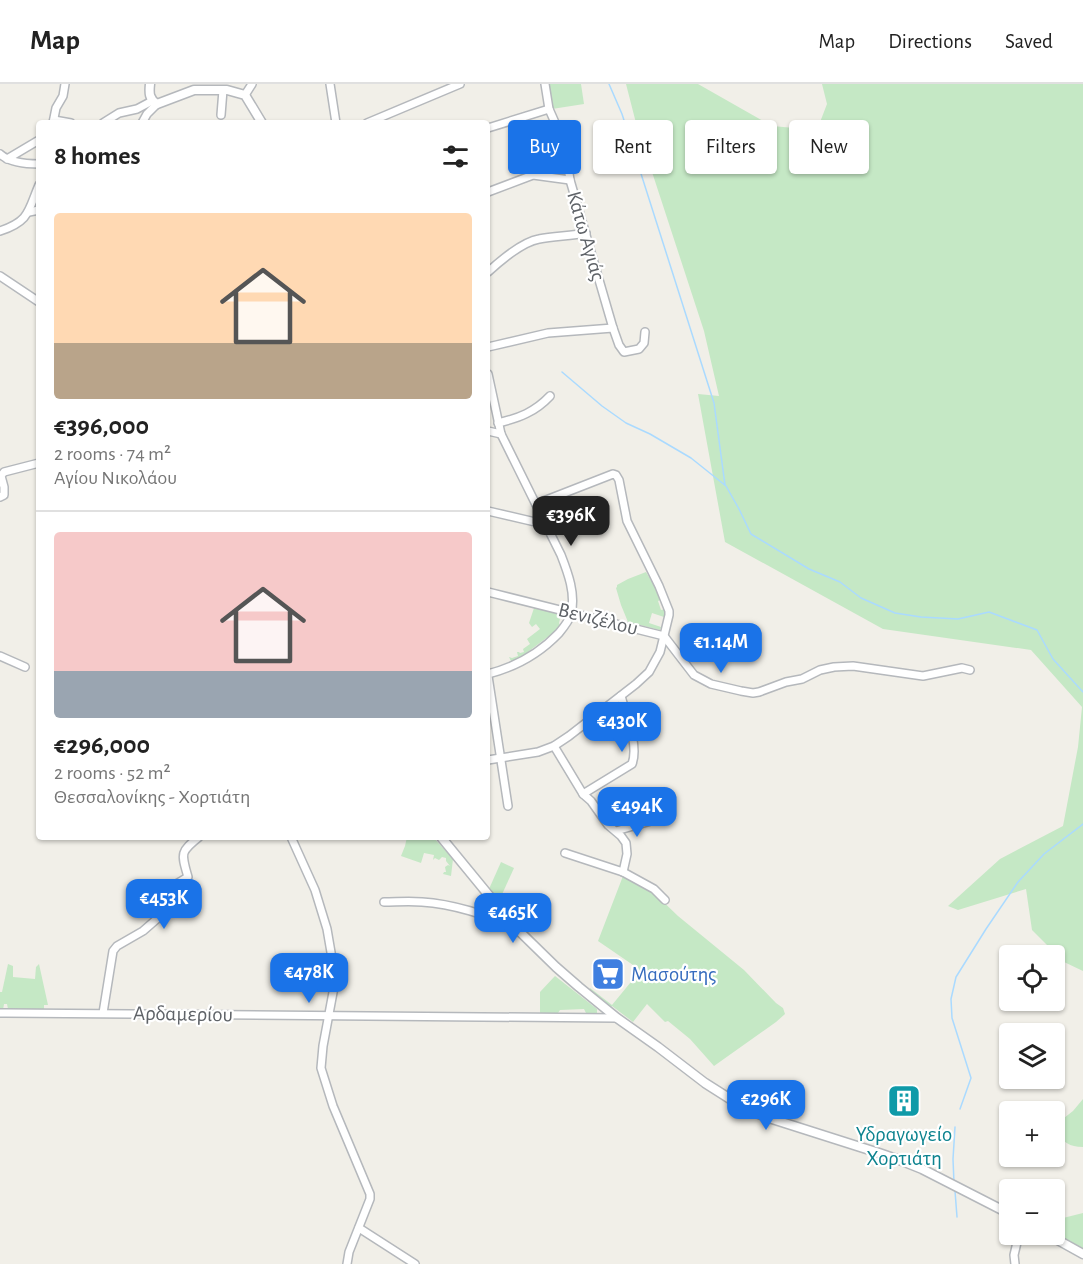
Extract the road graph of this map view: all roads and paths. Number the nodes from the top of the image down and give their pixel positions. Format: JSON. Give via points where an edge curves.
{"nodes":[{"id":1,"x":65,"y":84,"type":"edge"},
{"id":2,"x":150,"y":84,"type":"edge"},
{"id":3,"x":252,"y":84,"type":"edge"},
{"id":4,"x":330,"y":84,"type":"edge"},
{"id":5,"x":460,"y":84,"type":"edge"},
{"id":6,"x":544,"y":84,"type":"edge"},
{"id":7,"x":226,"y":88,"type":"edge"},
{"id":8,"x":245,"y":95,"type":"junction"},
{"id":9,"x":155,"y":103,"type":"junction"},
{"id":10,"x":549,"y":109,"type":"junction"},
{"id":11,"x":221,"y":115,"type":"dead end"},
{"id":12,"x":54,"y":120,"type":"edge"},
{"id":13,"x":108,"y":120,"type":"edge"},
{"id":14,"x":144,"y":120,"type":"edge"},
{"id":15,"x":260,"y":120,"type":"edge"},
{"id":16,"x":336,"y":120,"type":"edge"},
{"id":17,"x":374,"y":120,"type":"edge"},
{"id":18,"x":490,"y":127,"type":"edge"},
{"id":19,"x":36,"y":141,"type":"edge"},
{"id":20,"x":3,"y":156,"type":"edge"},
{"id":21,"x":36,"y":164,"type":"edge"},
{"id":22,"x":570,"y":180,"type":"junction"},
{"id":23,"x":490,"y":191,"type":"edge"},
{"id":24,"x":36,"y":193,"type":"edge"},
{"id":25,"x":36,"y":211,"type":"edge"},
{"id":26,"x":29,"y":212,"type":"junction"},
{"id":27,"x":0,"y":231,"type":"edge"},
{"id":28,"x":586,"y":233,"type":"junction"},
{"id":29,"x":490,"y":270,"type":"edge"},
{"id":30,"x":0,"y":276,"type":"edge"},
{"id":31,"x":36,"y":300,"type":"edge"},
{"id":32,"x":613,"y":328,"type":"junction"},
{"id":33,"x":645,"y":332,"type":"dead end"},
{"id":34,"x":490,"y":347,"type":"edge"},
{"id":35,"x":490,"y":384,"type":"edge"},
{"id":36,"x":550,"y":396,"type":"dead end"},
{"id":37,"x":498,"y":423,"type":"junction"},
{"id":38,"x":490,"y":431,"type":"edge"},
{"id":39,"x":501,"y":434,"type":"junction"},
{"id":40,"x":36,"y":464,"type":"edge"},
{"id":41,"x":0,"y":498,"type":"edge"},
{"id":42,"x":536,"y":504,"type":"junction"},
{"id":43,"x":490,"y":511,"type":"edge"},
{"id":44,"x":548,"y":525,"type":"junction"},
{"id":45,"x":490,"y":592,"type":"edge"},
{"id":46,"x":572,"y":612,"type":"junction"},
{"id":47,"x":664,"y":636,"type":"junction"},
{"id":48,"x":0,"y":656,"type":"edge"},
{"id":49,"x":25,"y":667,"type":"dead end"},
{"id":50,"x":970,"y":670,"type":"dead end"},
{"id":51,"x":490,"y":674,"type":"edge"},
{"id":52,"x":490,"y":689,"type":"edge"},
{"id":53,"x":621,"y":696,"type":"junction"},
{"id":54,"x":554,"y":746,"type":"junction"},
{"id":55,"x":500,"y":758,"type":"junction"},
{"id":56,"x":490,"y":760,"type":"edge"},
{"id":57,"x":583,"y":794,"type":"junction"},
{"id":58,"x":508,"y":806,"type":"dead end"},
{"id":59,"x":651,"y":821,"type":"dead end"},
{"id":60,"x":616,"y":831,"type":"junction"},
{"id":61,"x":196,"y":840,"type":"edge"},
{"id":62,"x":292,"y":840,"type":"edge"},
{"id":63,"x":443,"y":840,"type":"edge"},
{"id":64,"x":566,"y":853,"type":"dead end"},
{"id":65,"x":623,"y":872,"type":"junction"},
{"id":66,"x":665,"y":900,"type":"dead end"},
{"id":67,"x":384,"y":902,"type":"dead end"},
{"id":68,"x":514,"y":926,"type":"junction"},
{"id":69,"x":0,"y":1013,"type":"edge"},
{"id":70,"x":103,"y":1013,"type":"junction"},
{"id":71,"x":328,"y":1017,"type":"junction"},
{"id":72,"x":617,"y":1018,"type":"junction"},
{"id":73,"x":999,"y":1209,"type":"edge"},
{"id":74,"x":359,"y":1228,"type":"junction"},
{"id":75,"x":1065,"y":1244,"type":"edge"},
{"id":76,"x":1016,"y":1245,"type":"edge"},
{"id":77,"x":1083,"y":1254,"type":"edge"},
{"id":78,"x":347,"y":1264,"type":"edge"},
{"id":79,"x":415,"y":1264,"type":"edge"},
{"id":80,"x":1015,"y":1264,"type":"edge"}],
"edges":[{"from":1,"to":12,"type":"street"},
{"from":2,"to":9,"type":"street","via":[[149,94]]},
{"from":3,"to":8,"type":"street"},
{"from":4,"to":16,"type":"street"},
{"from":5,"to":17,"type":"street"},
{"from":6,"to":10,"type":"street","name":"Κάτω Αγιάς"},
{"from":7,"to":8,"type":"street"},
{"from":7,"to":9,"type":"street","via":[[194,90]]},
{"from":7,"to":11,"type":"street"},
{"from":8,"to":15,"type":"street"},
{"from":9,"to":13,"type":"street"},
{"from":9,"to":14,"type":"street"},
{"from":10,"to":18,"type":"street"},
{"from":10,"to":22,"type":"street","name":"Κάτω Αγιάς","via":[[566,154]]},
{"from":19,"to":20,"type":"street"},
{"from":20,"to":21,"type":"street"},
{"from":22,"to":23,"type":"street","via":[[533,175]]},
{"from":22,"to":28,"type":"street","name":"Κάτω Αγιάς"},
{"from":24,"to":26,"type":"street"},
{"from":25,"to":26,"type":"street"},
{"from":26,"to":27,"type":"street","via":[[18,223]]},
{"from":28,"to":29,"type":"street","via":[[537,239]]},
{"from":28,"to":32,"type":"street","name":"Κάτω Αγιάς"},
{"from":30,"to":31,"type":"street"},
{"from":32,"to":33,"type":"street","name":"Κάτω Αγιάς","via":[[624,352],[639,350]]},
{"from":32,"to":34,"type":"street","via":[[558,332]]},
{"from":35,"to":37,"type":"street"},
{"from":36,"to":37,"type":"street","via":[[519,418]]},
{"from":37,"to":39,"type":"street"},
{"from":38,"to":39,"type":"street"},
{"from":39,"to":42,"type":"street"},
{"from":40,"to":41,"type":"street","via":[[2,474],[4,495]]},
{"from":42,"to":44,"type":"street"},
{"from":42,"to":47,"type":"street","via":[[616,475],[627,521],[669,611]]},
{"from":43,"to":44,"type":"street"},
{"from":44,"to":46,"type":"street","via":[[568,575]]},
{"from":45,"to":46,"type":"street","name":"Βενιζέλου"},
{"from":46,"to":47,"type":"street","name":"Βενιζέλου"},
{"from":46,"to":51,"type":"street","via":[[565,626],[529,658]]},
{"from":47,"to":50,"type":"street","name":"Βενιζέλου","via":[[703,681],[753,693],[834,667],[923,676]]},
{"from":47,"to":53,"type":"street","via":[[649,672]]},
{"from":48,"to":49,"type":"street"},
{"from":52,"to":55,"type":"street"},
{"from":53,"to":54,"type":"street"},
{"from":53,"to":57,"type":"street","via":[[635,748],[634,759]]},
{"from":54,"to":55,"type":"street"},
{"from":54,"to":57,"type":"street"},
{"from":55,"to":56,"type":"street"},
{"from":55,"to":58,"type":"street"},
{"from":57,"to":60,"type":"street"},
{"from":59,"to":60,"type":"street"},
{"from":60,"to":65,"type":"street","via":[[626,843]]},
{"from":61,"to":70,"type":"street","via":[[183,852],[188,877],[164,893],[166,911],[113,951]]},
{"from":62,"to":71,"type":"street","via":[[327,929],[334,987]]},
{"from":63,"to":68,"type":"street"},
{"from":64,"to":65,"type":"street"},
{"from":65,"to":66,"type":"street","via":[[654,889]]},
{"from":67,"to":68,"type":"street","via":[[441,904]]},
{"from":68,"to":72,"type":"street"},
{"from":69,"to":70,"type":"street","name":"Αρδαμερίου"},
{"from":70,"to":71,"type":"street","name":"Αρδαμερίου"},
{"from":71,"to":72,"type":"street","name":"Αρδαμερίου"},
{"from":71,"to":74,"type":"street","via":[[321,1068],[370,1194]]},
{"from":72,"to":73,"type":"street","via":[[746,1109],[922,1169]]},
{"from":74,"to":78,"type":"street"},
{"from":74,"to":79,"type":"street"},
{"from":75,"to":77,"type":"street"},
{"from":76,"to":80,"type":"street"}]}
